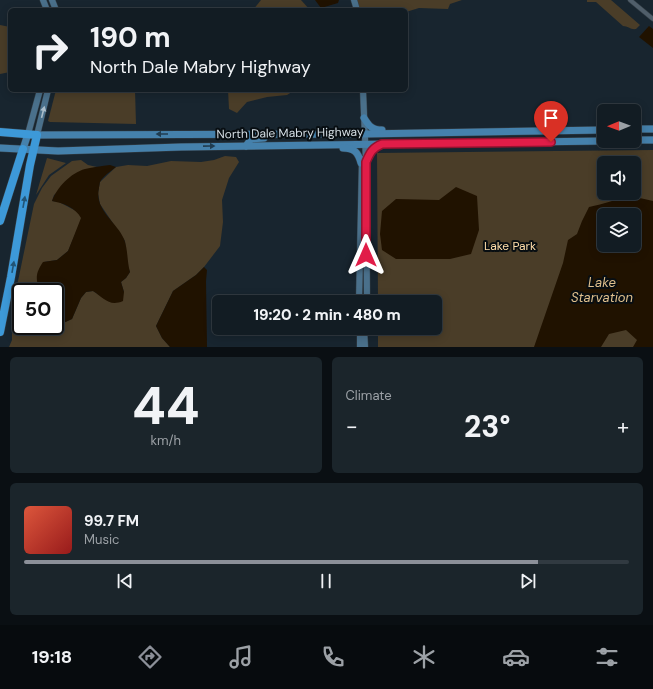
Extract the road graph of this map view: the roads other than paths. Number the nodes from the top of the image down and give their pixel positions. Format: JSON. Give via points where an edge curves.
{"nodes":[{"id":1,"x":630,"y":0,"type":"edge"},
{"id":2,"x":653,"y":19,"type":"edge"},
{"id":3,"x":39,"y":92,"type":"edge"},
{"id":4,"x":48,"y":92,"type":"edge"},
{"id":5,"x":363,"y":92,"type":"edge"},
{"id":6,"x":364,"y":118,"type":"junction"},
{"id":7,"x":597,"y":128,"type":"edge"},
{"id":8,"x":641,"y":129,"type":"edge"},
{"id":9,"x":653,"y":129,"type":"edge"},
{"id":10,"x":597,"y":130,"type":"edge"},
{"id":11,"x":0,"y":132,"type":"edge"},
{"id":12,"x":28,"y":134,"type":"junction"},
{"id":13,"x":186,"y":134,"type":"junction"},
{"id":14,"x":307,"y":134,"type":"junction"},
{"id":15,"x":364,"y":134,"type":"junction"},
{"id":16,"x":37,"y":135,"type":"junction"},
{"id":17,"x":597,"y":137,"type":"edge"},
{"id":18,"x":641,"y":140,"type":"edge"},
{"id":19,"x":653,"y":140,"type":"edge"},
{"id":20,"x":597,"y":141,"type":"edge"},
{"id":21,"x":537,"y":142,"type":"junction"},
{"id":22,"x":364,"y":144,"type":"junction"},
{"id":23,"x":382,"y":144,"type":"junction"},
{"id":24,"x":267,"y":145,"type":"junction"},
{"id":25,"x":246,"y":146,"type":"junction"},
{"id":26,"x":0,"y":148,"type":"edge"},
{"id":27,"x":22,"y":149,"type":"junction"},
{"id":28,"x":100,"y":149,"type":"junction"},
{"id":29,"x":34,"y":150,"type":"junction"},
{"id":30,"x":364,"y":162,"type":"junction"},
{"id":31,"x":0,"y":221,"type":"edge"},
{"id":32,"x":359,"y":287,"type":"junction"},
{"id":33,"x":359,"y":295,"type":"edge"},
{"id":34,"x":363,"y":295,"type":"edge"},
{"id":35,"x":367,"y":295,"type":"edge"},
{"id":36,"x":0,"y":332,"type":"edge"},
{"id":37,"x":360,"y":335,"type":"edge"},
{"id":38,"x":364,"y":335,"type":"edge"},
{"id":39,"x":368,"y":335,"type":"edge"},
{"id":40,"x":360,"y":347,"type":"edge"},
{"id":41,"x":365,"y":347,"type":"edge"},
{"id":42,"x":368,"y":347,"type":"edge"}],
"edges":[{"from":1,"to":2,"type":"street"},
{"from":3,"to":12,"type":"main road"},
{"from":16,"to":4,"type":"main road","one_way":true},
{"from":5,"to":6,"type":"main road"},
{"from":6,"to":7,"type":"main road","via":[[371,127],[378,130]]},
{"from":6,"to":15,"type":"main road"},
{"from":8,"to":9,"type":"main road"},
{"from":10,"to":15,"type":"main road","name":"North Dale Mabry Highway"},
{"from":11,"to":12,"type":"highway","name":"North Dale Mabry Highway"},
{"from":12,"to":16,"type":"highway","name":"North Dale Mabry Highway"},
{"from":12,"to":27,"type":"main road"},
{"from":13,"to":14,"type":"main road","name":"North Dale Mabry Highway"},
{"from":13,"to":16,"type":"main road","name":"North Dale Mabry Highway","one_way":true},
{"from":13,"to":28,"type":"main road","via":[[185,139],[178,142],[108,146]]},
{"from":14,"to":15,"type":"main road","name":"North Dale Mabry Highway"},
{"from":14,"to":25,"type":"main road","via":[[299,137],[251,139]]},
{"from":15,"to":22,"type":"main road"},
{"from":16,"to":29,"type":"highway"},
{"from":17,"to":21,"type":"main road","via":[[547,138]]},
{"from":18,"to":19,"type":"main road"},
{"from":20,"to":21,"type":"main road","name":"North Dale Mabry Highway"},
{"from":21,"to":23,"type":"main road","name":"North Dale Mabry Highway"},
{"from":22,"to":23,"type":"main road","name":"North Dale Mabry Highway"},
{"from":22,"to":24,"type":"main road","name":"North Dale Mabry Highway"},
{"from":22,"to":30,"type":"main road"},
{"from":23,"to":30,"type":"main road","via":[[372,150]]},
{"from":24,"to":25,"type":"main road","name":"North Dale Mabry Highway"},
{"from":24,"to":30,"type":"main road","via":[[295,149],[352,149]]},
{"from":28,"to":25,"type":"main road","name":"North Dale Mabry Highway","one_way":true},
{"from":26,"to":27,"type":"main road","name":"North Dale Mabry Highway"},
{"from":27,"to":29,"type":"main road","name":"North Dale Mabry Highway"},
{"from":27,"to":31,"type":"highway"},
{"from":28,"to":29,"type":"main road","name":"North Dale Mabry Highway"},
{"from":36,"to":29,"type":"highway","one_way":true},
{"from":30,"to":32,"type":"main road"},
{"from":30,"to":35,"type":"main road"},
{"from":32,"to":33,"type":"main road"},
{"from":32,"to":34,"type":"main road"},
{"from":37,"to":40,"type":"main road"},
{"from":38,"to":41,"type":"main road"},
{"from":39,"to":42,"type":"main road"}]}
